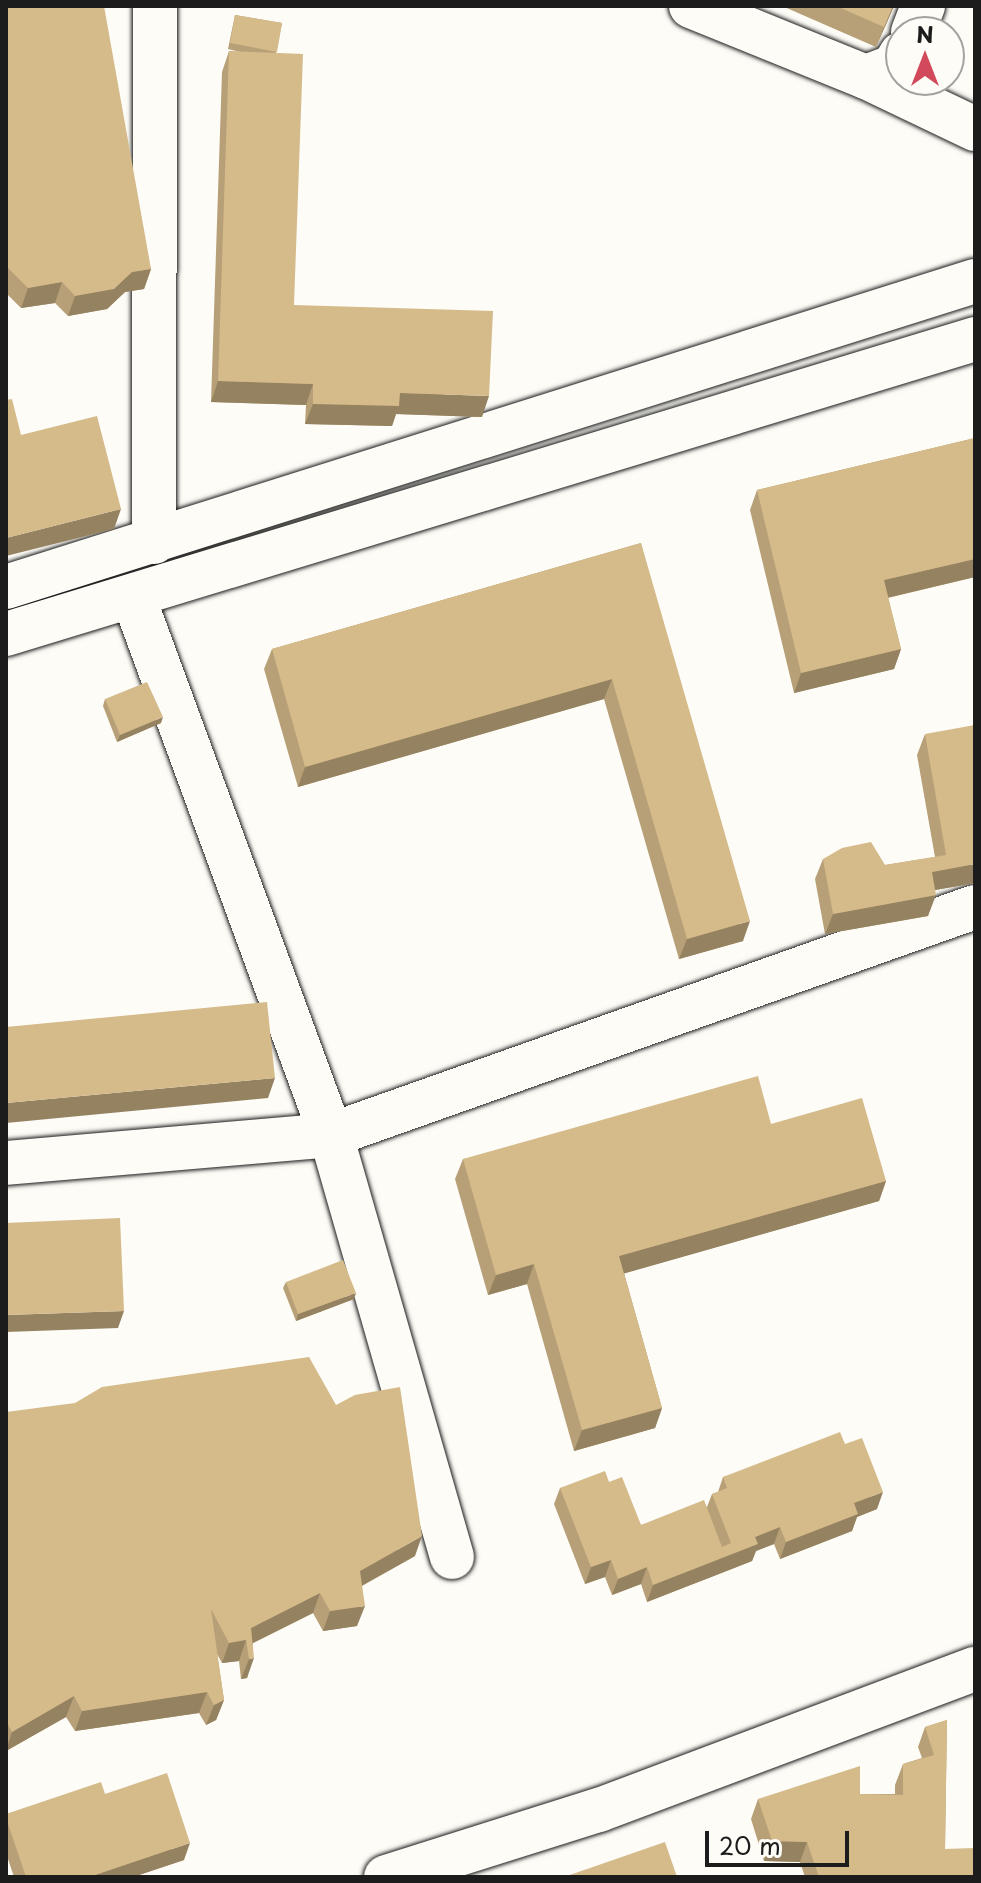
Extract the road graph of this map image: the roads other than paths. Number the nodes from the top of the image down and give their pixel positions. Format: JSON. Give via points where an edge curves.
{"nodes":[{"id":1,"x":155,"y":6,"type":"edge"},
{"id":2,"x":691,"y":6,"type":"edge"},
{"id":3,"x":883,"y":65,"type":"edge"},
{"id":4,"x":975,"y":129,"type":"edge"},
{"id":5,"x":975,"y":281,"type":"edge"},
{"id":6,"x":975,"y":339,"type":"edge"},
{"id":7,"x":154,"y":542,"type":"junction"},
{"id":8,"x":6,"y":587,"type":"edge"},
{"id":9,"x":133,"y":596,"type":"junction"},
{"id":10,"x":6,"y":634,"type":"edge"},
{"id":11,"x":975,"y":907,"type":"edge"},
{"id":12,"x":331,"y":1135,"type":"junction"},
{"id":13,"x":6,"y":1163,"type":"edge"},
{"id":14,"x":452,"y":1557,"type":"dead end"},
{"id":15,"x":975,"y":1669,"type":"edge"},
{"id":16,"x":386,"y":1877,"type":"edge"}],
"edges":[{"from":1,"to":7,"type":"street"},
{"from":2,"to":3,"type":"street"},
{"from":3,"to":4,"type":"street"},
{"from":5,"to":7,"type":"street"},
{"from":6,"to":9,"type":"street"},
{"from":7,"to":8,"type":"street"},
{"from":9,"to":10,"type":"street"},
{"from":9,"to":12,"type":"street"},
{"from":11,"to":12,"type":"street"},
{"from":12,"to":13,"type":"street"},
{"from":12,"to":14,"type":"street"},
{"from":15,"to":16,"type":"street","via":[[599,1810]]}]}
